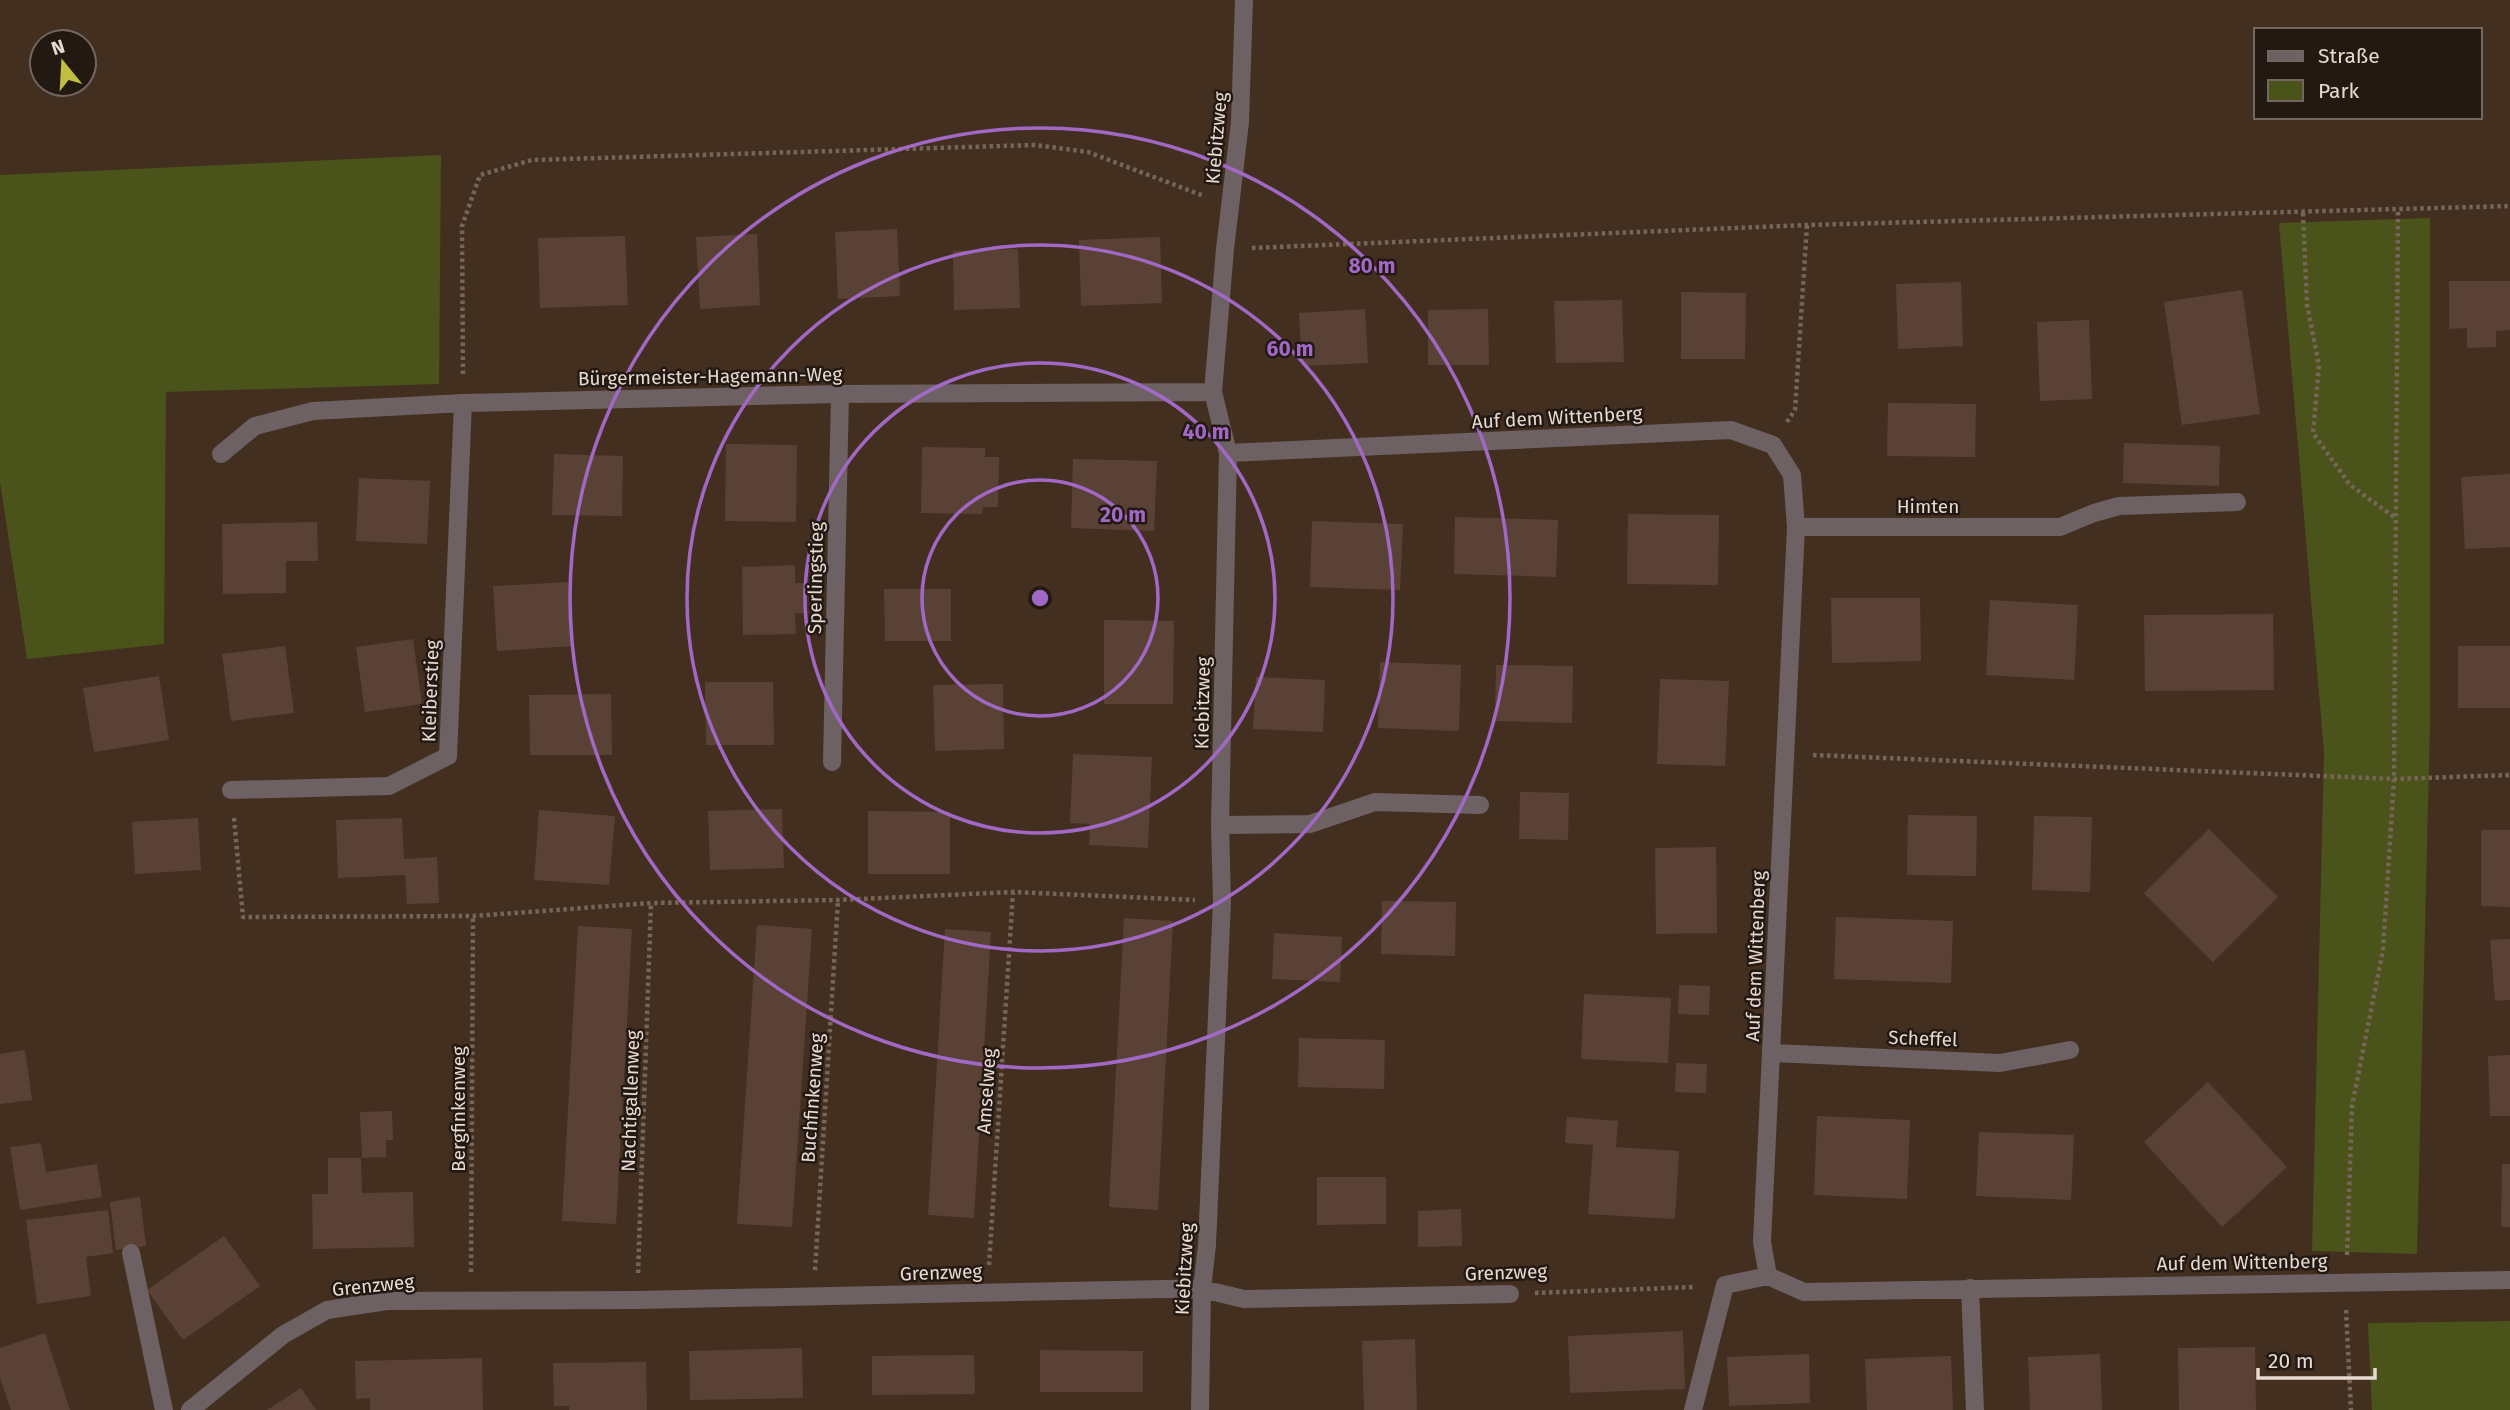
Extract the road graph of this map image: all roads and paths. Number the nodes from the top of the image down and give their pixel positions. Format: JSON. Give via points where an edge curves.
{"nodes":[{"id":1,"x":1244,"y":0,"type":"edge"},
{"id":2,"x":1231,"y":206,"type":"junction"},
{"id":3,"x":2510,"y":206,"type":"edge"},
{"id":4,"x":2398,"y":210,"type":"junction"},
{"id":5,"x":2303,"y":213,"type":"junction"},
{"id":6,"x":1807,"y":225,"type":"junction"},
{"id":7,"x":1225,"y":248,"type":"junction"},
{"id":8,"x":1213,"y":392,"type":"junction"},
{"id":9,"x":840,"y":394,"type":"junction"},
{"id":10,"x":463,"y":403,"type":"junction"},
{"id":11,"x":1773,"y":445,"type":"junction"},
{"id":12,"x":1228,"y":453,"type":"junction"},
{"id":13,"x":221,"y":454,"type":"dead end"},
{"id":14,"x":2237,"y":502,"type":"dead end"},
{"id":15,"x":2394,"y":517,"type":"junction"},
{"id":16,"x":1796,"y":527,"type":"junction"},
{"id":17,"x":1784,"y":754,"type":"junction"},
{"id":18,"x":832,"y":762,"type":"dead end"},
{"id":19,"x":2510,"y":775,"type":"edge"},
{"id":20,"x":2394,"y":779,"type":"junction"},
{"id":21,"x":231,"y":790,"type":"joint"},
{"id":22,"x":1480,"y":805,"type":"dead end"},
{"id":23,"x":1220,"y":825,"type":"junction"},
{"id":24,"x":1013,"y":892,"type":"junction"},
{"id":25,"x":838,"y":900,"type":"junction"},
{"id":26,"x":1222,"y":901,"type":"junction"},
{"id":27,"x":651,"y":903,"type":"junction"},
{"id":28,"x":473,"y":916,"type":"junction"},
{"id":29,"x":2070,"y":1050,"type":"dead end"},
{"id":30,"x":1772,"y":1053,"type":"junction"},
{"id":31,"x":131,"y":1253,"type":"dead end"},
{"id":32,"x":1768,"y":1276,"type":"junction"},
{"id":33,"x":2510,"y":1280,"type":"edge"},
{"id":34,"x":2346,"y":1282,"type":"junction"},
{"id":35,"x":1725,"y":1285,"type":"junction"},
{"id":36,"x":1970,"y":1288,"type":"junction"},
{"id":37,"x":1202,"y":1289,"type":"junction"},
{"id":38,"x":987,"y":1292,"type":"junction"},
{"id":39,"x":1510,"y":1294,"type":"joint"},
{"id":40,"x":814,"y":1297,"type":"junction"},
{"id":41,"x":638,"y":1300,"type":"junction"},
{"id":42,"x":471,"y":1301,"type":"junction"},
{"id":43,"x":164,"y":1410,"type":"edge"},
{"id":44,"x":190,"y":1410,"type":"edge"},
{"id":45,"x":1200,"y":1410,"type":"edge"},
{"id":46,"x":1693,"y":1410,"type":"edge"},
{"id":47,"x":1975,"y":1410,"type":"edge"},
{"id":48,"x":2351,"y":1410,"type":"edge"}],
"edges":[{"from":1,"to":2,"type":"street","name":"Kiebitzweg","via":[[1240,122]]},
{"from":2,"to":7,"type":"street","name":"Kiebitzweg"},
{"from":2,"to":10,"type":"path","via":[[1088,152],[1035,145],[532,160],[480,175],[462,226]]},
{"from":3,"to":4,"type":"path"},
{"from":4,"to":5,"type":"path"},
{"from":4,"to":15,"type":"path"},
{"from":5,"to":6,"type":"path"},
{"from":5,"to":15,"type":"path","via":[[2307,305],[2319,365],[2313,433],[2350,485]]},
{"from":6,"to":7,"type":"path"},
{"from":6,"to":11,"type":"path","via":[[1795,410]]},
{"from":7,"to":8,"type":"street","name":"Kiebitzweg"},
{"from":8,"to":9,"type":"street","name":"Bürgermeister-Hagemann-Weg"},
{"from":8,"to":12,"type":"street","name":"Kiebitzweg"},
{"from":9,"to":10,"type":"street","name":"Bürgermeister-Hagemann-Weg"},
{"from":9,"to":18,"type":"street","name":"Sperlingstieg"},
{"from":10,"to":13,"type":"street","name":"Bürgermeister-Hagemann-Weg","via":[[313,411],[255,426]]},
{"from":10,"to":21,"type":"street","name":"Kleiberstieg","via":[[448,756],[389,786]]},
{"from":11,"to":12,"type":"street","name":"Auf dem Wittenberg","via":[[1731,430]]},
{"from":11,"to":16,"type":"street","name":"Auf dem Wittenberg","via":[[1791,475]]},
{"from":12,"to":23,"type":"street","name":"Kiebitzweg"},
{"from":14,"to":16,"type":"street","name":"Himten","via":[[2119,506],[2060,527]]},
{"from":15,"to":20,"type":"path"},
{"from":16,"to":17,"type":"street","name":"Auf dem Wittenberg"},
{"from":17,"to":20,"type":"path"},
{"from":17,"to":30,"type":"street","name":"Auf dem Wittenberg"},
{"from":19,"to":20,"type":"path"},
{"from":20,"to":34,"type":"path","via":[[2383,950],[2352,1106]]},
{"from":21,"to":28,"type":"path","via":[[243,917]]},
{"from":22,"to":23,"type":"street","via":[[1375,802],[1310,824]]},
{"from":23,"to":26,"type":"street","name":"Kiebitzweg"},
{"from":24,"to":25,"type":"path"},
{"from":24,"to":26,"type":"path"},
{"from":24,"to":38,"type":"path","name":"Amselweg"},
{"from":25,"to":27,"type":"path"},
{"from":25,"to":40,"type":"path","name":"Buchfinkenweg"},
{"from":26,"to":37,"type":"street","name":"Kiebitzweg"},
{"from":27,"to":28,"type":"path"},
{"from":27,"to":41,"type":"path","name":"Nachtigallenweg"},
{"from":28,"to":42,"type":"path","name":"Bergfinkenweg"},
{"from":29,"to":30,"type":"street","name":"Scheffel","via":[[2000,1063]]},
{"from":30,"to":32,"type":"street","name":"Auf dem Wittenberg","via":[[1762,1242]]},
{"from":31,"to":43,"type":"street"},
{"from":32,"to":35,"type":"street"},
{"from":32,"to":36,"type":"street","name":"Auf dem Wittenberg","via":[[1804,1293]]},
{"from":33,"to":34,"type":"street","name":"Auf dem Wittenberg"},
{"from":34,"to":36,"type":"street","name":"Auf dem Wittenberg"},
{"from":34,"to":48,"type":"path"},
{"from":35,"to":39,"type":"path","name":"Grenzweg"},
{"from":35,"to":46,"type":"street"},
{"from":36,"to":47,"type":"street"},
{"from":37,"to":38,"type":"street","name":"Grenzweg"},
{"from":37,"to":39,"type":"street","name":"Grenzweg","via":[[1244,1298]]},
{"from":37,"to":45,"type":"street","name":"Kiebitzweg"},
{"from":38,"to":40,"type":"street","name":"Grenzweg"},
{"from":40,"to":41,"type":"street","name":"Grenzweg"},
{"from":41,"to":42,"type":"street","name":"Grenzweg"},
{"from":42,"to":44,"type":"street","name":"Grenzweg","via":[[387,1301],[327,1310],[283,1335]]}]}
